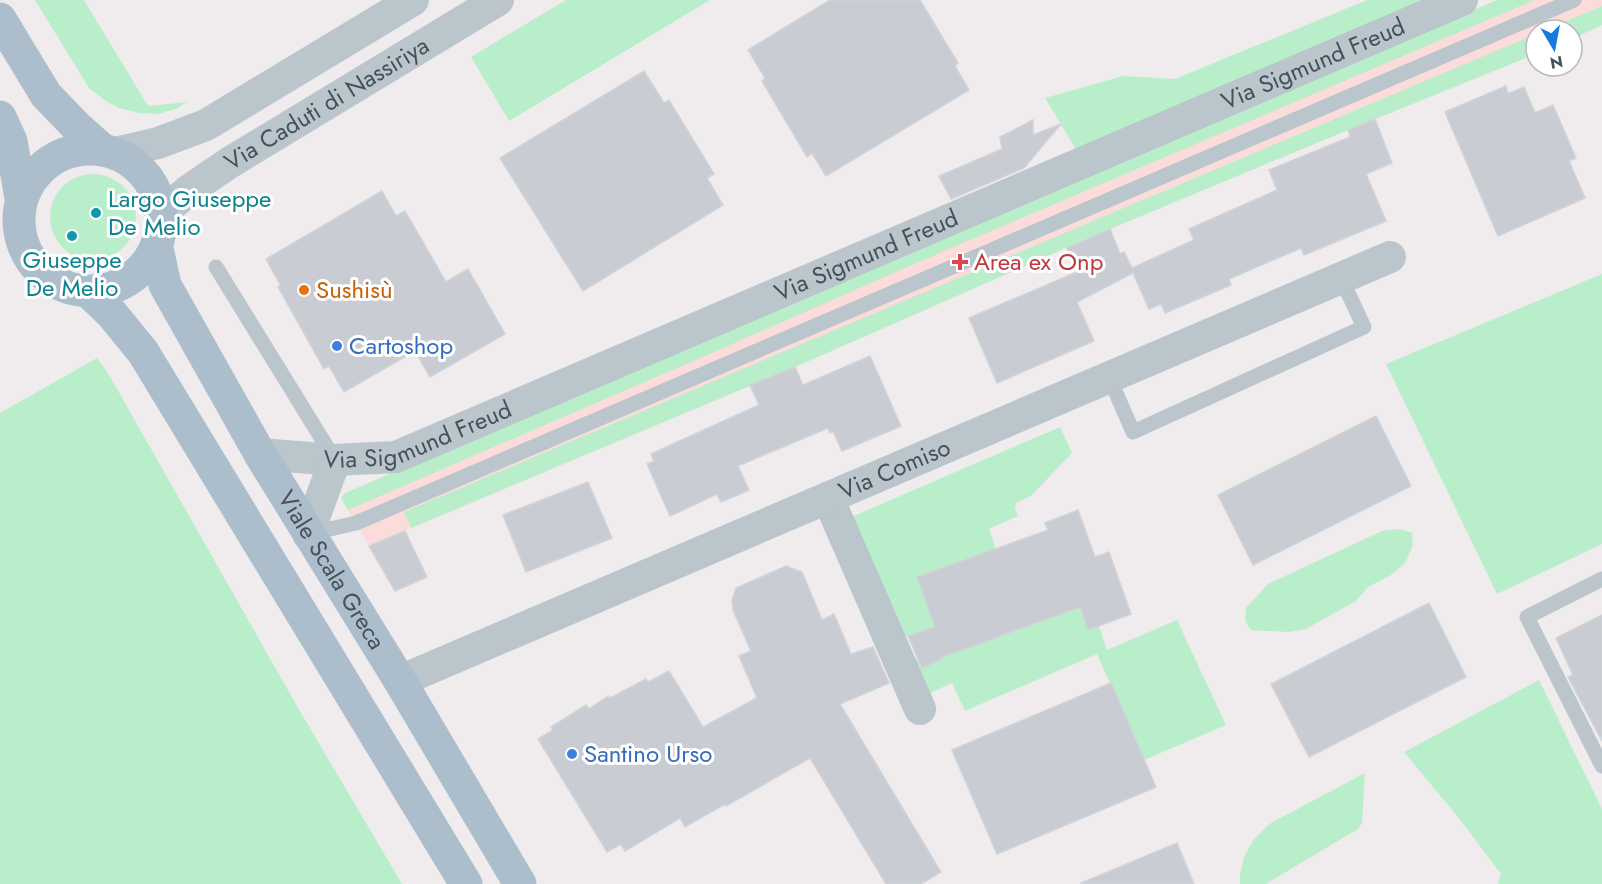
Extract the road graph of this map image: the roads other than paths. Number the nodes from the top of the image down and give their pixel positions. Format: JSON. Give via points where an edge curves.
{"nodes":[{"id":1,"x":413,"y":0,"type":"edge"},
{"id":2,"x":498,"y":0,"type":"edge"},
{"id":3,"x":1462,"y":0,"type":"edge"},
{"id":4,"x":1574,"y":0,"type":"edge"},
{"id":5,"x":0,"y":19,"type":"edge"},
{"id":6,"x":0,"y":117,"type":"edge"},
{"id":7,"x":109,"y":151,"type":"junction"},
{"id":8,"x":21,"y":198,"type":"junction"},
{"id":9,"x":162,"y":213,"type":"junction"},
{"id":10,"x":157,"y":248,"type":"junction"},
{"id":11,"x":1390,"y":257,"type":"dead end"},
{"id":12,"x":216,"y":267,"type":"dead end"},
{"id":13,"x":1341,"y":278,"type":"junction"},
{"id":14,"x":89,"y":292,"type":"junction"},
{"id":15,"x":1109,"y":377,"type":"junction"},
{"id":16,"x":260,"y":454,"type":"junction"},
{"id":17,"x":335,"y":460,"type":"junction"},
{"id":18,"x":828,"y":498,"type":"junction"},
{"id":19,"x":309,"y":534,"type":"junction"},
{"id":20,"x":1602,"y":579,"type":"edge"},
{"id":21,"x":400,"y":681,"type":"junction"},
{"id":22,"x":920,"y":709,"type":"dead end"},
{"id":23,"x":1602,"y":766,"type":"edge"},
{"id":24,"x":466,"y":884,"type":"edge"},
{"id":25,"x":520,"y":884,"type":"edge"}],
"edges":[{"from":1,"to":7,"type":"street","name":"Via Caduti di Nassiriya","via":[[206,125],[158,143]]},
{"from":2,"to":9,"type":"street","name":"Via Caduti di Nassiriya","via":[[229,163]]},
{"from":3,"to":17,"type":"street","name":"Via Sigmund Freud","via":[[396,457]]},
{"from":4,"to":19,"type":"lane","via":[[356,523]]},
{"from":5,"to":7,"type":"main road","via":[[46,95],[77,127]]},
{"from":6,"to":8,"type":"main road","via":[[11,141]]},
{"from":7,"to":8,"type":"main road","via":[[77,150],[53,158],[34,175]]},
{"from":7,"to":9,"type":"main road","via":[[132,162],[147,176]]},
{"from":8,"to":14,"type":"main road","via":[[21,242],[31,262],[47,278],[66,288]]},
{"from":9,"to":10,"type":"main road"},
{"from":10,"to":14,"type":"main road","via":[[146,266],[129,281]]},
{"from":10,"to":16,"type":"main road","name":"Viale Scala Greca","via":[[165,285]]},
{"from":11,"to":13,"type":"street","name":"Via Comiso"},
{"from":12,"to":17,"type":"lane"},
{"from":13,"to":15,"type":"street","name":"Via Comiso"},
{"from":13,"to":15,"type":"lane","via":[[1364,327],[1133,432]]},
{"from":14,"to":24,"type":"main road","name":"Viale Scala Greca","via":[[143,352]]},
{"from":15,"to":18,"type":"street","name":"Via Comiso"},
{"from":16,"to":17,"type":"street","name":"Via Sigmund Freud"},
{"from":16,"to":19,"type":"main road","name":"Viale Scala Greca"},
{"from":17,"to":19,"type":"street"},
{"from":18,"to":21,"type":"street","name":"Via Comiso"},
{"from":18,"to":22,"type":"street"},
{"from":19,"to":21,"type":"main road","name":"Viale Scala Greca"},
{"from":20,"to":23,"type":"lane","via":[[1527,617]]},
{"from":21,"to":25,"type":"main road","name":"Viale Scala Greca"}]}
